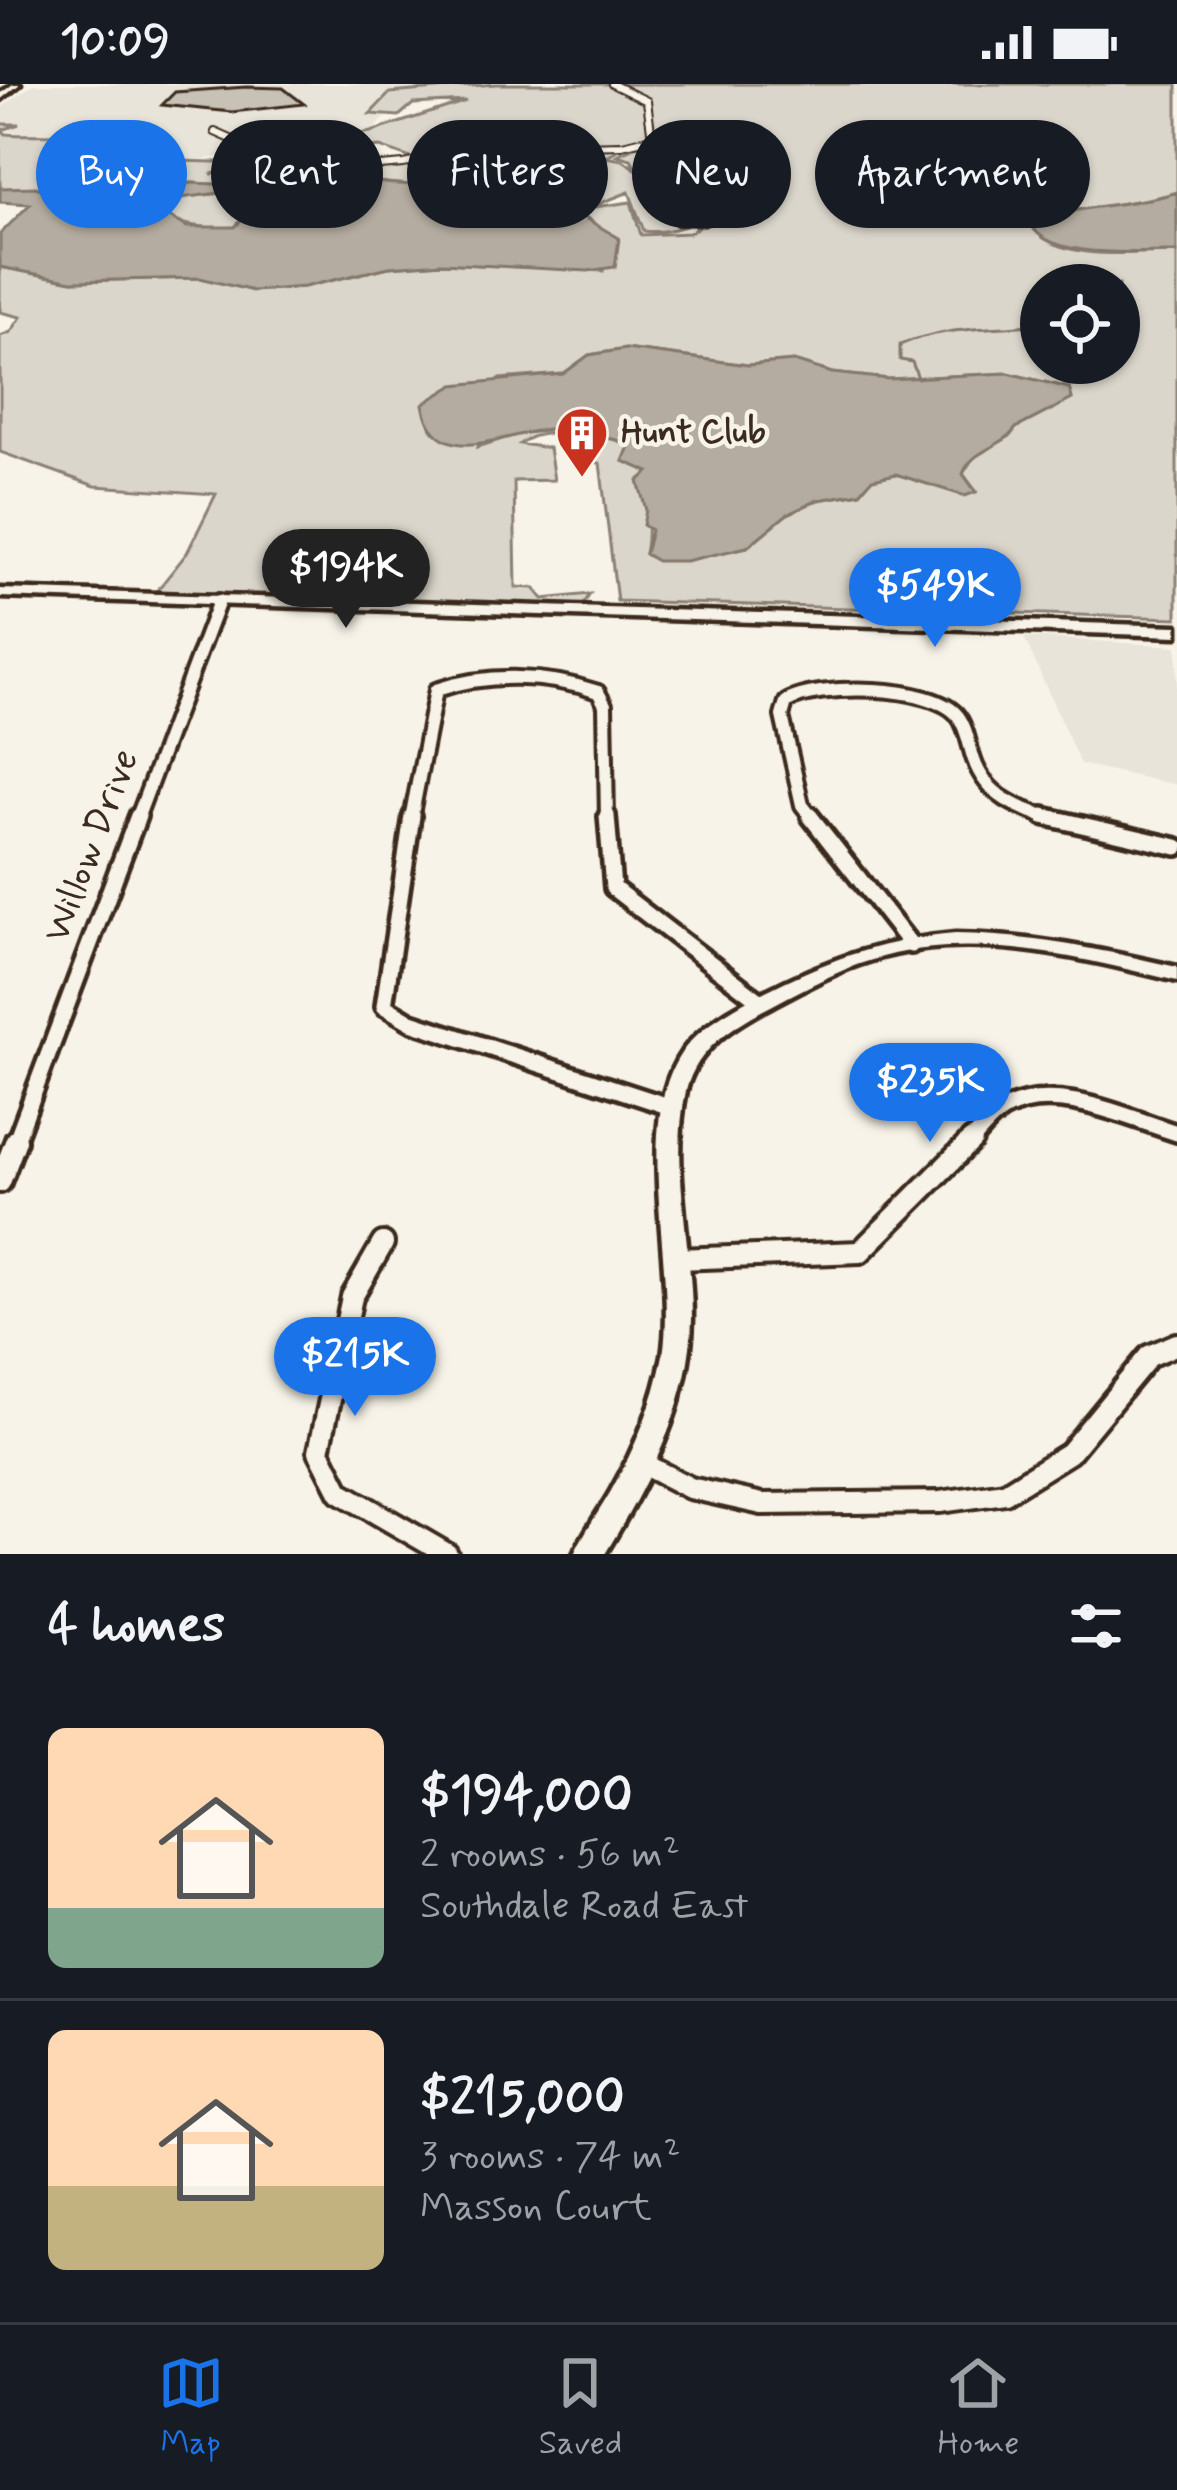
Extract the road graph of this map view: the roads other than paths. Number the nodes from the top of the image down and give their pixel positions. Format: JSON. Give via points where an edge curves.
{"nodes":[{"id":1,"x":17,"y":84,"type":"edge"},
{"id":2,"x":612,"y":84,"type":"edge"},
{"id":3,"x":0,"y":98,"type":"edge"},
{"id":4,"x":650,"y":120,"type":"edge"},
{"id":5,"x":632,"y":143,"type":"edge"},
{"id":6,"x":383,"y":166,"type":"edge"},
{"id":7,"x":753,"y":195,"type":"joint"},
{"id":8,"x":0,"y":593,"type":"edge"},
{"id":9,"x":219,"y":601,"type":"junction"},
{"id":10,"x":1177,"y":632,"type":"edge"},
{"id":11,"x":1177,"y":847,"type":"edge"},
{"id":12,"x":911,"y":945,"type":"junction"},
{"id":13,"x":1177,"y":974,"type":"edge"},
{"id":14,"x":761,"y":1002,"type":"junction"},
{"id":15,"x":674,"y":1108,"type":"junction"},
{"id":16,"x":1177,"y":1133,"type":"edge"},
{"id":17,"x":0,"y":1182,"type":"edge"},
{"id":18,"x":383,"y":1243,"type":"dead end"},
{"id":19,"x":677,"y":1259,"type":"junction"},
{"id":20,"x":1177,"y":1344,"type":"edge"},
{"id":21,"x":641,"y":1463,"type":"junction"},
{"id":22,"x":447,"y":1554,"type":"edge"},
{"id":23,"x":589,"y":1554,"type":"edge"}],
"edges":[{"from":1,"to":3,"type":"main road"},
{"from":2,"to":4,"type":"street","via":[[647,101]]},
{"from":5,"to":6,"type":"street","via":[[469,149]]},
{"from":7,"to":7,"type":"street","via":[[692,225],[678,220],[670,201]]},
{"from":8,"to":9,"type":"main road"},
{"from":9,"to":10,"type":"main road"},
{"from":9,"to":17,"type":"street","name":"Willow Drive"},
{"from":11,"to":12,"type":"street","via":[[1032,813],[996,795],[978,776],[957,713],[939,700],[799,694],[782,716],[802,805]]},
{"from":12,"to":13,"type":"main road","via":[[1070,948]]},
{"from":12,"to":14,"type":"main road","via":[[877,951]]},
{"from":14,"to":15,"type":"main road","via":[[714,1032],[681,1072]]},
{"from":14,"to":15,"type":"street","via":[[613,888],[598,692],[569,682],[470,680],[436,690],[385,1006],[411,1022]]},
{"from":15,"to":19,"type":"main road"},
{"from":16,"to":19,"type":"street","via":[[1063,1101],[1019,1102],[860,1252]]},
{"from":18,"to":22,"type":"street","via":[[352,1297],[320,1451],[340,1492]]},
{"from":19,"to":21,"type":"main road","via":[[680,1324]]},
{"from":20,"to":21,"type":"street","via":[[1149,1356],[1070,1453],[1005,1492],[940,1502],[762,1504],[690,1488]]},
{"from":21,"to":23,"type":"main road"}]}
